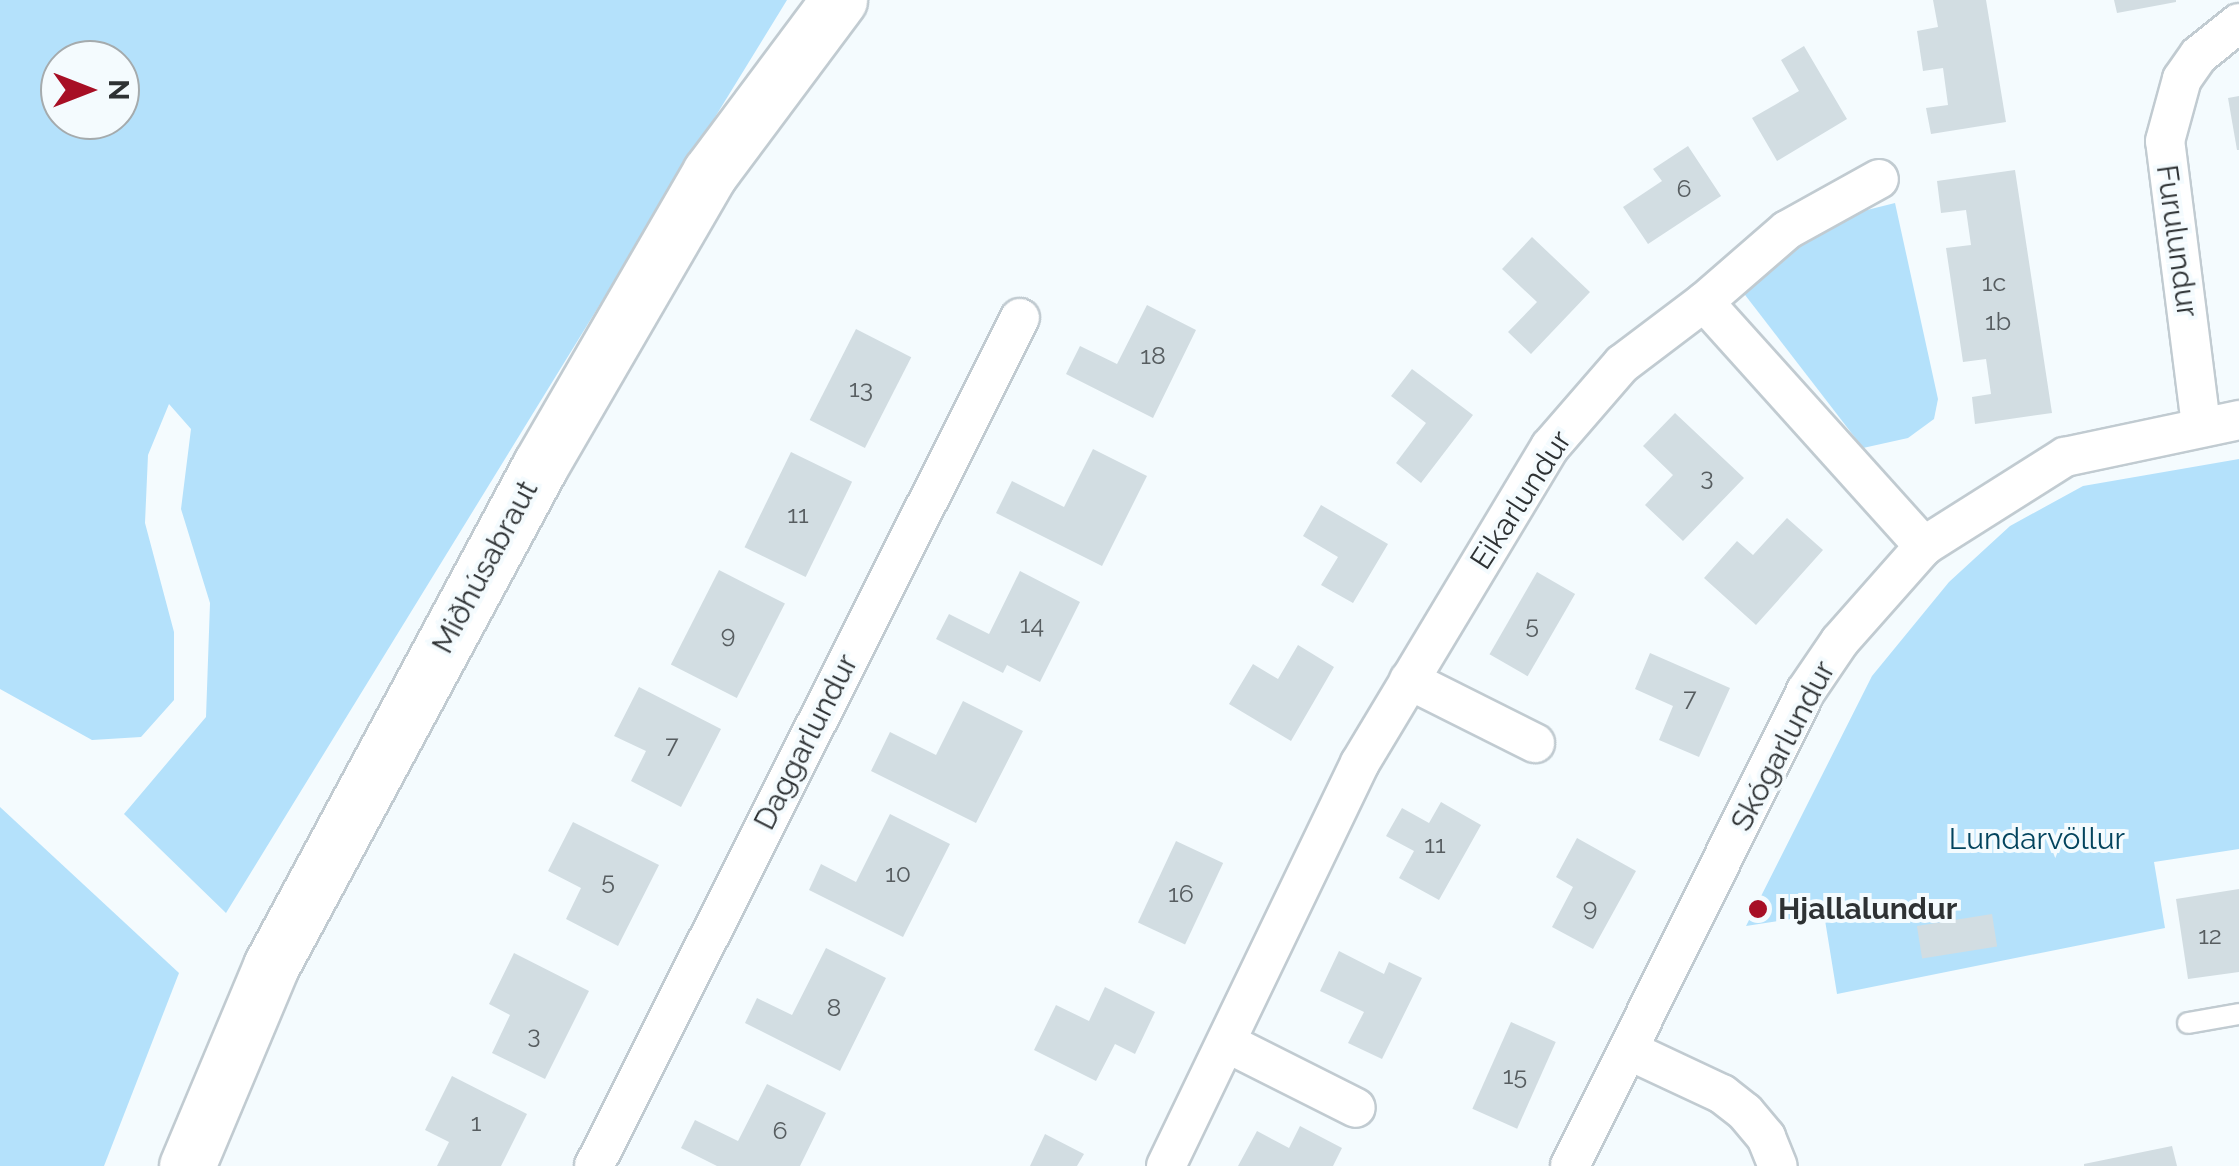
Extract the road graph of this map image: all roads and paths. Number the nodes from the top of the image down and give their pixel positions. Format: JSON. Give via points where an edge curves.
{"nodes":[{"id":1,"x":839,"y":0,"type":"edge"},
{"id":2,"x":2239,"y":23,"type":"edge"},
{"id":3,"x":1879,"y":178,"type":"dead end"},
{"id":4,"x":1704,"y":302,"type":"junction"},
{"id":5,"x":1020,"y":318,"type":"dead end"},
{"id":6,"x":2239,"y":420,"type":"edge"},
{"id":7,"x":2201,"y":425,"type":"junction"},
{"id":8,"x":1924,"y":546,"type":"junction"},
{"id":9,"x":1410,"y":680,"type":"junction"},
{"id":10,"x":1535,"y":744,"type":"dead end"},
{"id":11,"x":2239,"y":1014,"type":"edge"},
{"id":12,"x":2188,"y":1024,"type":"dead end"},
{"id":13,"x":1228,"y":1043,"type":"junction"},
{"id":14,"x":1628,"y":1050,"type":"junction"},
{"id":15,"x":1356,"y":1108,"type":"dead end"},
{"id":16,"x":187,"y":1166,"type":"edge"},
{"id":17,"x":594,"y":1166,"type":"edge"},
{"id":18,"x":1166,"y":1166,"type":"edge"},
{"id":19,"x":1570,"y":1166,"type":"edge"},
{"id":20,"x":1778,"y":1166,"type":"edge"}],
"edges":[{"from":1,"to":16,"type":"street","name":"Miðhúsabraut","via":[[710,173],[540,466],[271,966]]},
{"from":2,"to":7,"type":"street","name":"Furulundur","via":[[2199,55],[2182,79],[2164,140]]},
{"from":3,"to":4,"type":"street","name":"Eikarlundur","via":[[1787,230]]},
{"from":4,"to":8,"type":"street"},
{"from":4,"to":9,"type":"street","name":"Eikarlundur","via":[[1622,364],[1550,446]]},
{"from":5,"to":17,"type":"street","name":"Daggarlundur"},
{"from":6,"to":7,"type":"street","name":"Skógarlundur"},
{"from":7,"to":8,"type":"street","name":"Skógarlundur","via":[[2065,457]]},
{"from":8,"to":14,"type":"street","name":"Skógarlundur","via":[[1840,641],[1806,691]]},
{"from":9,"to":10,"type":"street"},
{"from":9,"to":13,"type":"street","name":"Eikarlundur","via":[[1360,763]]},
{"from":11,"to":12,"type":"lane"},
{"from":13,"to":15,"type":"street"},
{"from":13,"to":18,"type":"street","name":"Eikarlundur"},
{"from":14,"to":19,"type":"street","name":"Skógarlundur"},
{"from":14,"to":20,"type":"street","via":[[1734,1103],[1766,1137]]}]}
